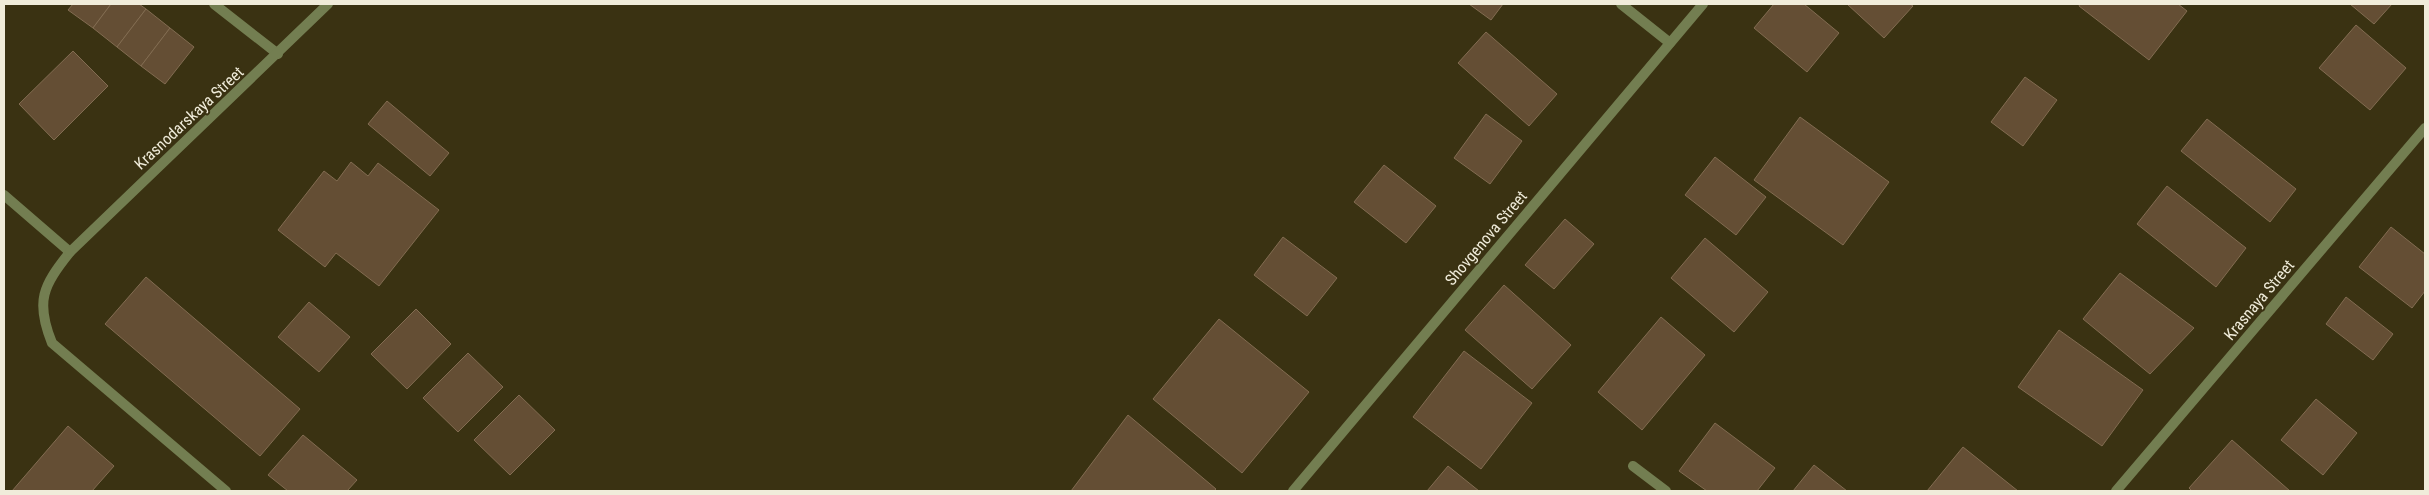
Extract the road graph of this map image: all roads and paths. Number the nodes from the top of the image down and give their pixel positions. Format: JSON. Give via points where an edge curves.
{"nodes":[{"id":1,"x":214,"y":4,"type":"edge"},
{"id":2,"x":328,"y":4,"type":"edge"},
{"id":3,"x":1621,"y":4,"type":"edge"},
{"id":4,"x":1703,"y":4,"type":"edge"},
{"id":5,"x":1670,"y":42,"type":"junction"},
{"id":6,"x":278,"y":54,"type":"junction"},
{"id":7,"x":2425,"y":128,"type":"edge"},
{"id":8,"x":4,"y":196,"type":"edge"},
{"id":9,"x":70,"y":252,"type":"junction"},
{"id":10,"x":1633,"y":466,"type":"dead end"},
{"id":11,"x":226,"y":491,"type":"edge"},
{"id":12,"x":1292,"y":491,"type":"edge"},
{"id":13,"x":1666,"y":491,"type":"edge"},
{"id":14,"x":2116,"y":491,"type":"edge"}],
"edges":[{"from":1,"to":6,"type":"street"},
{"from":2,"to":6,"type":"street","name":"Krasnodarskaya Street"},
{"from":3,"to":5,"type":"street"},
{"from":4,"to":5,"type":"street","name":"Shovgenova Street"},
{"from":5,"to":12,"type":"street","name":"Shovgenova Street"},
{"from":6,"to":9,"type":"street","name":"Krasnodarskaya Street"},
{"from":7,"to":14,"type":"street","name":"Krasnaya Street"},
{"from":8,"to":9,"type":"street"},
{"from":9,"to":11,"type":"street","name":"Krasnodarskaya Street","via":[[49,279],[44,301],[43,322],[52,343]]},
{"from":10,"to":13,"type":"street"}]}
